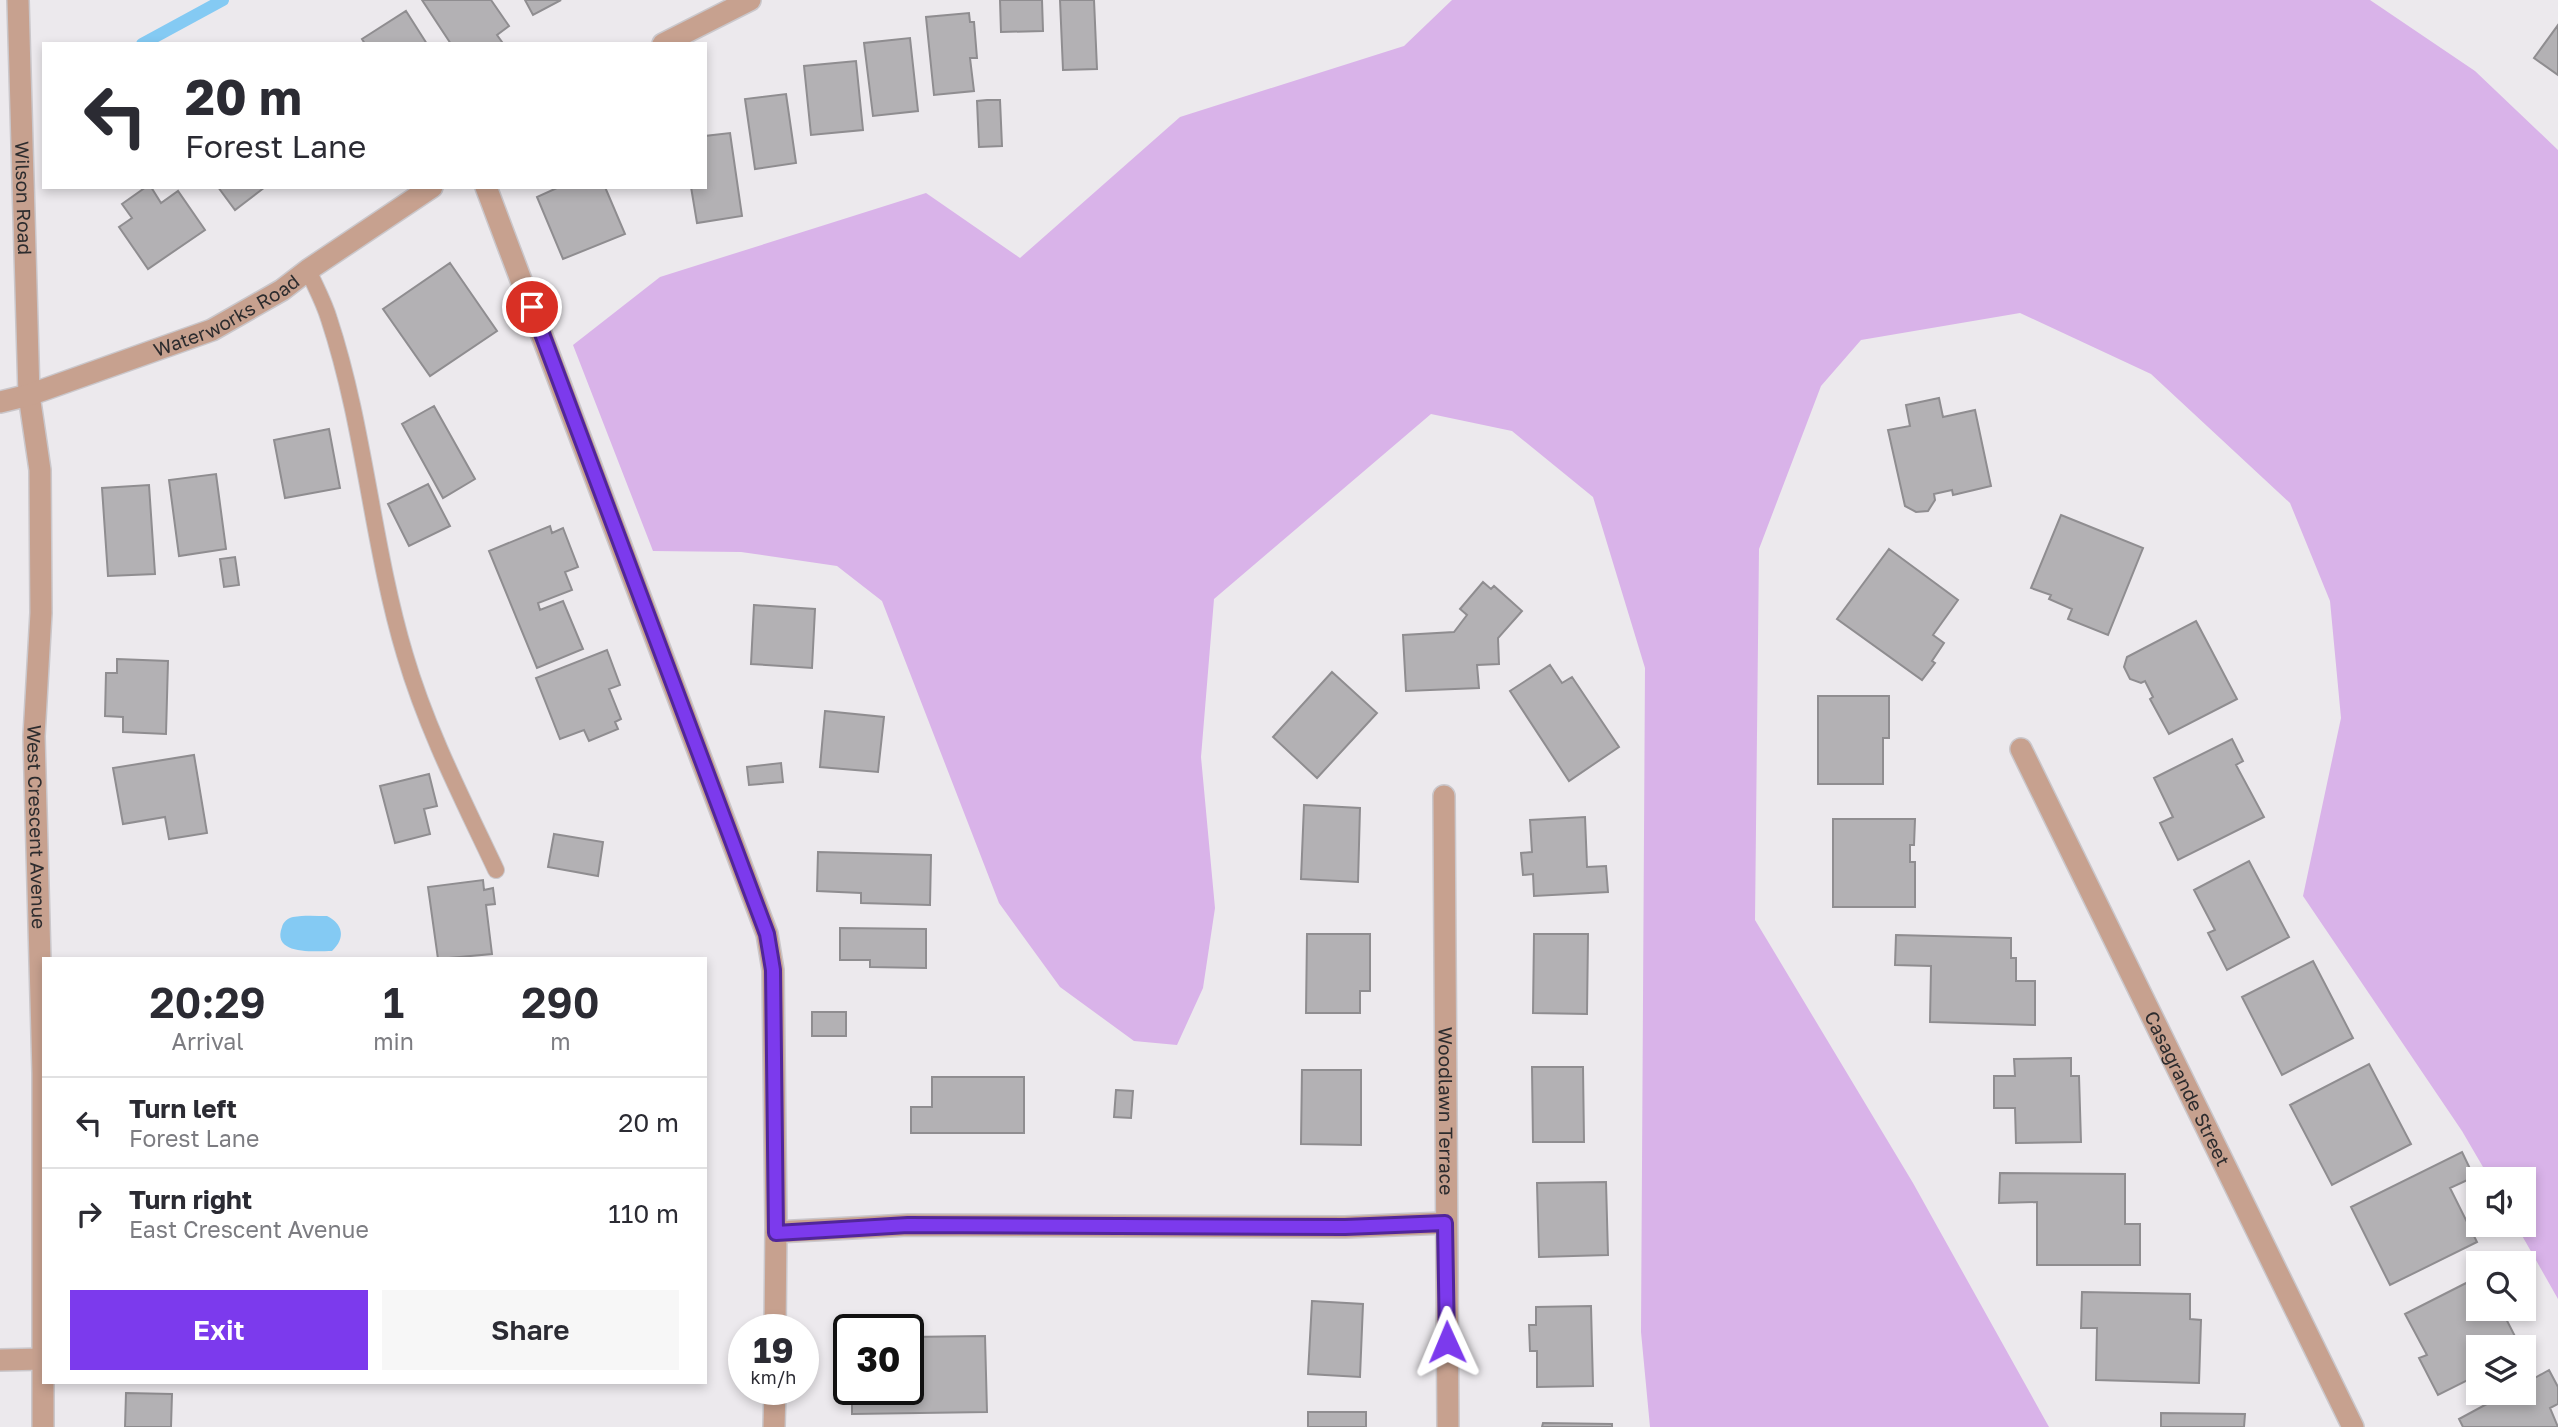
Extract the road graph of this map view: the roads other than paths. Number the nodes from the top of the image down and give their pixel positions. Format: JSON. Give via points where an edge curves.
{"nodes":[{"id":1,"x":18,"y":0,"type":"edge"},
{"id":2,"x":750,"y":0,"type":"edge"},
{"id":3,"x":667,"y":42,"type":"edge"},
{"id":4,"x":429,"y":189,"type":"edge"},
{"id":5,"x":487,"y":189,"type":"edge"},
{"id":6,"x":308,"y":270,"type":"junction"},
{"id":7,"x":29,"y":395,"type":"junction"},
{"id":8,"x":0,"y":402,"type":"edge"},
{"id":9,"x":2021,"y":748,"type":"dead end"},
{"id":10,"x":1444,"y":796,"type":"dead end"},
{"id":11,"x":496,"y":870,"type":"dead end"},
{"id":12,"x":42,"y":1036,"type":"edge"},
{"id":13,"x":1445,"y":1223,"type":"junction"},
{"id":14,"x":776,"y":1233,"type":"junction"},
{"id":15,"x":775,"y":1314,"type":"edge"},
{"id":16,"x":42,"y":1359,"type":"edge"},
{"id":17,"x":0,"y":1360,"type":"edge"},
{"id":18,"x":43,"y":1384,"type":"edge"},
{"id":19,"x":775,"y":1405,"type":"edge"},
{"id":20,"x":43,"y":1427,"type":"edge"},
{"id":21,"x":774,"y":1427,"type":"edge"},
{"id":22,"x":1448,"y":1427,"type":"edge"},
{"id":23,"x":2353,"y":1427,"type":"edge"}],
"edges":[{"from":1,"to":7,"type":"street","name":"Wilson Road"},
{"from":2,"to":3,"type":"street"},
{"from":4,"to":6,"type":"street","name":"Waterworks Road"},
{"from":5,"to":14,"type":"street","via":[[767,934],[773,970]]},
{"from":6,"to":7,"type":"street","name":"Waterworks Road","via":[[212,330]]},
{"from":6,"to":11,"type":"lane","via":[[329,317],[351,404],[405,655],[429,724]]},
{"from":7,"to":8,"type":"street","name":"Waterworks Road"},
{"from":7,"to":12,"type":"street","name":"West Crescent Avenue","via":[[40,470],[41,613],[34,736]]},
{"from":9,"to":23,"type":"street","name":"Casagrande Street"},
{"from":10,"to":13,"type":"street","name":"Woodlawn Terrace"},
{"from":13,"to":14,"type":"street","via":[[1345,1227],[908,1225]]},
{"from":13,"to":22,"type":"street","name":"Woodlawn Terrace"},
{"from":14,"to":15,"type":"street"},
{"from":16,"to":17,"type":"street"},
{"from":18,"to":20,"type":"street","name":"West Crescent Avenue"},
{"from":19,"to":21,"type":"street"}]}
